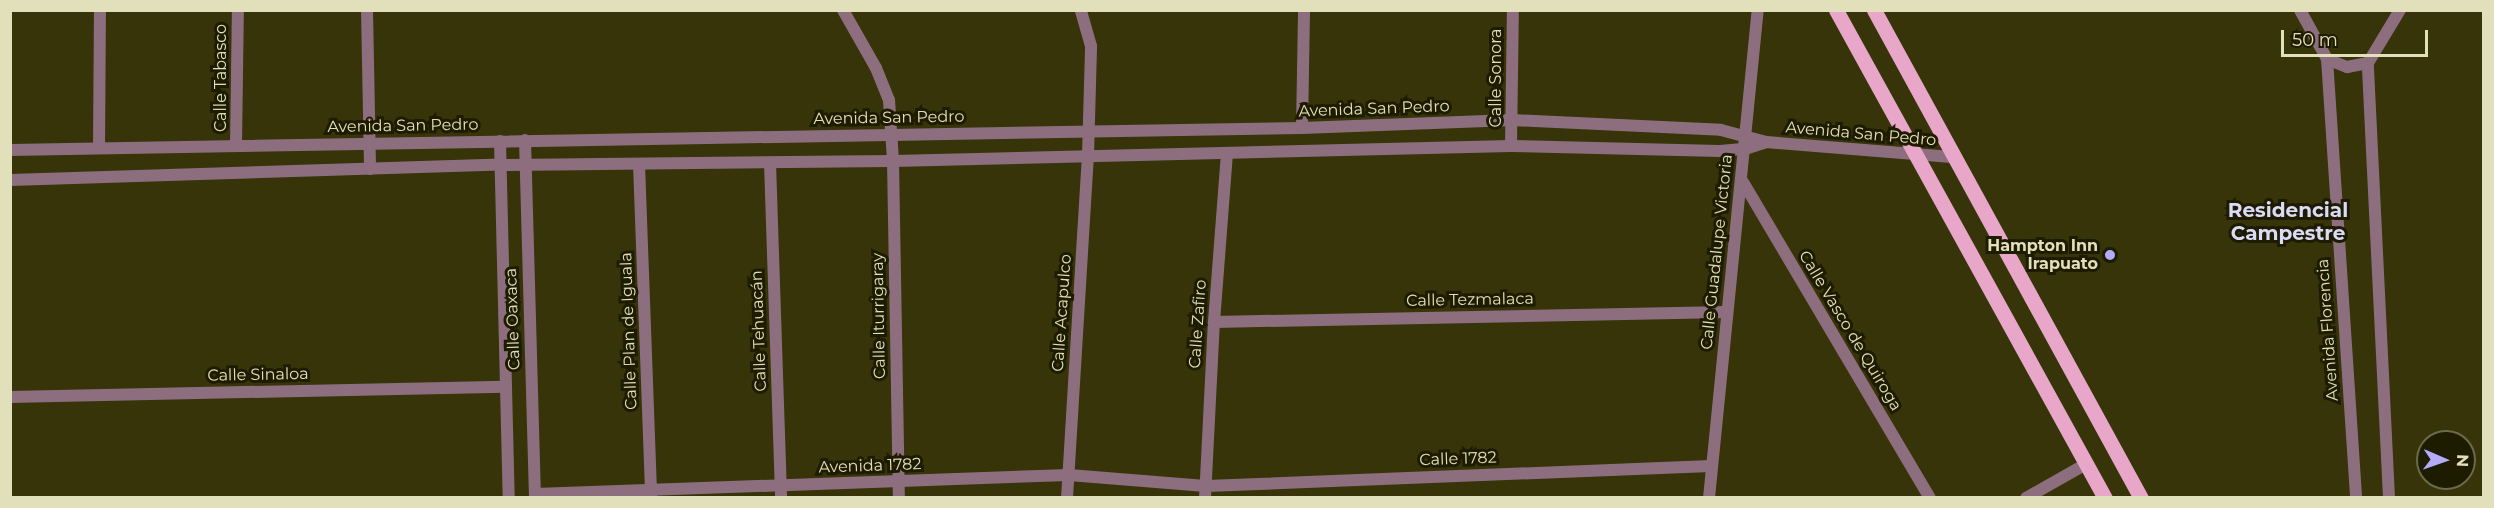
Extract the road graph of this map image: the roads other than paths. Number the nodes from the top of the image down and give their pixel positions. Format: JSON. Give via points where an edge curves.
{"nodes":[{"id":1,"x":100,"y":10,"type":"edge"},
{"id":2,"x":238,"y":10,"type":"edge"},
{"id":3,"x":367,"y":10,"type":"edge"},
{"id":4,"x":843,"y":10,"type":"edge"},
{"id":5,"x":1081,"y":10,"type":"edge"},
{"id":6,"x":1304,"y":10,"type":"edge"},
{"id":7,"x":1513,"y":10,"type":"edge"},
{"id":8,"x":1758,"y":10,"type":"edge"},
{"id":9,"x":1836,"y":10,"type":"edge"},
{"id":10,"x":1874,"y":10,"type":"edge"},
{"id":11,"x":2300,"y":10,"type":"edge"},
{"id":12,"x":2400,"y":10,"type":"edge"},
{"id":13,"x":2327,"y":59,"type":"junction"},
{"id":14,"x":2368,"y":63,"type":"junction"},
{"id":15,"x":1512,"y":120,"type":"junction"},
{"id":16,"x":1302,"y":128,"type":"junction"},
{"id":17,"x":1088,"y":131,"type":"junction"},
{"id":18,"x":892,"y":135,"type":"junction"},
{"id":19,"x":525,"y":140,"type":"junction"},
{"id":20,"x":500,"y":141,"type":"junction"},
{"id":21,"x":369,"y":142,"type":"junction"},
{"id":22,"x":1746,"y":142,"type":"junction"},
{"id":23,"x":237,"y":145,"type":"junction"},
{"id":24,"x":1511,"y":147,"type":"junction"},
{"id":25,"x":99,"y":148,"type":"junction"},
{"id":26,"x":10,"y":150,"type":"edge"},
{"id":27,"x":1227,"y":154,"type":"junction"},
{"id":28,"x":1916,"y":155,"type":"junction"},
{"id":29,"x":1088,"y":156,"type":"junction"},
{"id":30,"x":1954,"y":157,"type":"junction"},
{"id":31,"x":893,"y":161,"type":"junction"},
{"id":32,"x":770,"y":162,"type":"junction"},
{"id":33,"x":639,"y":164,"type":"junction"},
{"id":34,"x":500,"y":165,"type":"junction"},
{"id":35,"x":525,"y":166,"type":"junction"},
{"id":36,"x":370,"y":169,"type":"junction"},
{"id":37,"x":10,"y":180,"type":"edge"},
{"id":38,"x":1743,"y":182,"type":"junction"},
{"id":39,"x":1727,"y":312,"type":"junction"},
{"id":40,"x":1214,"y":321,"type":"junction"},
{"id":41,"x":505,"y":387,"type":"junction"},
{"id":42,"x":10,"y":397,"type":"edge"},
{"id":43,"x":2086,"y":464,"type":"junction"},
{"id":44,"x":1711,"y":466,"type":"junction"},
{"id":45,"x":1069,"y":475,"type":"junction"},
{"id":46,"x":898,"y":482,"type":"junction"},
{"id":47,"x":781,"y":484,"type":"junction"},
{"id":48,"x":1205,"y":492,"type":"edge"},
{"id":49,"x":651,"y":494,"type":"edge"},
{"id":50,"x":535,"y":496,"type":"edge"},
{"id":51,"x":509,"y":498,"type":"edge"},
{"id":52,"x":781,"y":498,"type":"edge"},
{"id":53,"x":899,"y":498,"type":"edge"},
{"id":54,"x":1067,"y":498,"type":"edge"},
{"id":55,"x":1709,"y":498,"type":"edge"},
{"id":56,"x":1930,"y":498,"type":"edge"},
{"id":57,"x":2026,"y":498,"type":"edge"},
{"id":58,"x":2105,"y":498,"type":"edge"},
{"id":59,"x":2141,"y":498,"type":"edge"},
{"id":60,"x":2356,"y":498,"type":"edge"},
{"id":61,"x":2389,"y":498,"type":"edge"}],
"edges":[{"from":1,"to":25,"type":"street"},
{"from":2,"to":23,"type":"street","name":"Calle Tabasco"},
{"from":3,"to":21,"type":"street"},
{"from":4,"to":18,"type":"street","name":"Calle Iturrigaray","via":[[889,100]]},
{"from":5,"to":17,"type":"street","name":"Calle Acapulco","via":[[1090,45]]},
{"from":6,"to":16,"type":"street"},
{"from":7,"to":15,"type":"street","name":"Calle Sonora"},
{"from":8,"to":22,"type":"street","name":"Calle Guadalupe Victoria"},
{"from":9,"to":28,"type":"main road"},
{"from":10,"to":30,"type":"main road"},
{"from":11,"to":13,"type":"street"},
{"from":12,"to":14,"type":"street"},
{"from":13,"to":14,"type":"street","via":[[2347,67]]},
{"from":13,"to":60,"type":"street","name":"Avenida Florencia"},
{"from":14,"to":61,"type":"street"},
{"from":15,"to":16,"type":"street","name":"Avenida San Pedro"},
{"from":15,"to":22,"type":"street","name":"Avenida San Pedro","via":[[1721,130]]},
{"from":15,"to":24,"type":"street","name":"Calle Sonora"},
{"from":16,"to":17,"type":"street","name":"Avenida San Pedro"},
{"from":17,"to":18,"type":"street","name":"Avenida San Pedro"},
{"from":17,"to":29,"type":"street","name":"Calle Acapulco"},
{"from":18,"to":19,"type":"street","name":"Avenida San Pedro"},
{"from":18,"to":31,"type":"street","name":"Calle Iturrigaray"},
{"from":19,"to":20,"type":"street","name":"Avenida San Pedro"},
{"from":19,"to":35,"type":"street","name":"Calle Oaxaca"},
{"from":20,"to":21,"type":"street","name":"Avenida San Pedro"},
{"from":20,"to":34,"type":"street","name":"Calle Oaxaca"},
{"from":21,"to":23,"type":"street","name":"Avenida San Pedro"},
{"from":21,"to":36,"type":"street"},
{"from":22,"to":24,"type":"street","name":"Avenida San Pedro","via":[[1720,151]]},
{"from":22,"to":28,"type":"street","name":"Avenida San Pedro"},
{"from":22,"to":38,"type":"street","name":"Calle Guadalupe Victoria"},
{"from":23,"to":25,"type":"street","name":"Avenida San Pedro"},
{"from":24,"to":27,"type":"street","name":"Avenida San Pedro"},
{"from":25,"to":26,"type":"street","name":"Avenida San Pedro"},
{"from":27,"to":29,"type":"street","name":"Avenida San Pedro"},
{"from":27,"to":40,"type":"street","name":"Calle Zafiro"},
{"from":28,"to":30,"type":"street","name":"Avenida San Pedro"},
{"from":28,"to":43,"type":"main road"},
{"from":29,"to":31,"type":"street","name":"Avenida San Pedro"},
{"from":29,"to":45,"type":"street","name":"Calle Acapulco"},
{"from":30,"to":59,"type":"main road"},
{"from":31,"to":32,"type":"street","name":"Avenida San Pedro"},
{"from":31,"to":46,"type":"street","name":"Calle Iturrigaray"},
{"from":32,"to":33,"type":"street","name":"Avenida San Pedro"},
{"from":32,"to":47,"type":"street","name":"Calle Tehuacán"},
{"from":33,"to":35,"type":"street","name":"Avenida San Pedro"},
{"from":33,"to":49,"type":"street","name":"Calle Plan de Iguala"},
{"from":34,"to":35,"type":"street","name":"Avenida San Pedro"},
{"from":34,"to":36,"type":"street","name":"Avenida San Pedro"},
{"from":34,"to":41,"type":"street","name":"Calle Oaxaca"},
{"from":35,"to":50,"type":"street","name":"Calle Oaxaca"},
{"from":36,"to":37,"type":"street","name":"Avenida San Pedro"},
{"from":38,"to":39,"type":"street","name":"Calle Guadalupe Victoria"},
{"from":38,"to":56,"type":"street","name":"Calle Vasco de Quiroga"},
{"from":39,"to":40,"type":"street","name":"Calle Tezmalaca"},
{"from":39,"to":44,"type":"street","name":"Calle Guadalupe Victoria"},
{"from":40,"to":48,"type":"street","name":"Calle Zafiro"},
{"from":41,"to":42,"type":"street","name":"Calle Sinaloa"},
{"from":41,"to":51,"type":"street","name":"Calle Oaxaca"},
{"from":43,"to":57,"type":"street"},
{"from":43,"to":58,"type":"main road"},
{"from":44,"to":48,"type":"street","name":"Calle 1782"},
{"from":44,"to":55,"type":"street","name":"Calle Guadalupe Victoria"},
{"from":45,"to":46,"type":"street","name":"Avenida 1782"},
{"from":45,"to":48,"type":"street","name":"Avenida 1782"},
{"from":45,"to":54,"type":"street","name":"Calle Acapulco"},
{"from":46,"to":47,"type":"street","name":"Avenida 1782"},
{"from":46,"to":53,"type":"street","name":"Calle Iturrigaray"},
{"from":47,"to":49,"type":"street","name":"Avenida 1782"},
{"from":47,"to":52,"type":"street","name":"Calle Tehuacán"},
{"from":49,"to":50,"type":"street","name":"Avenida 1782"}]}
